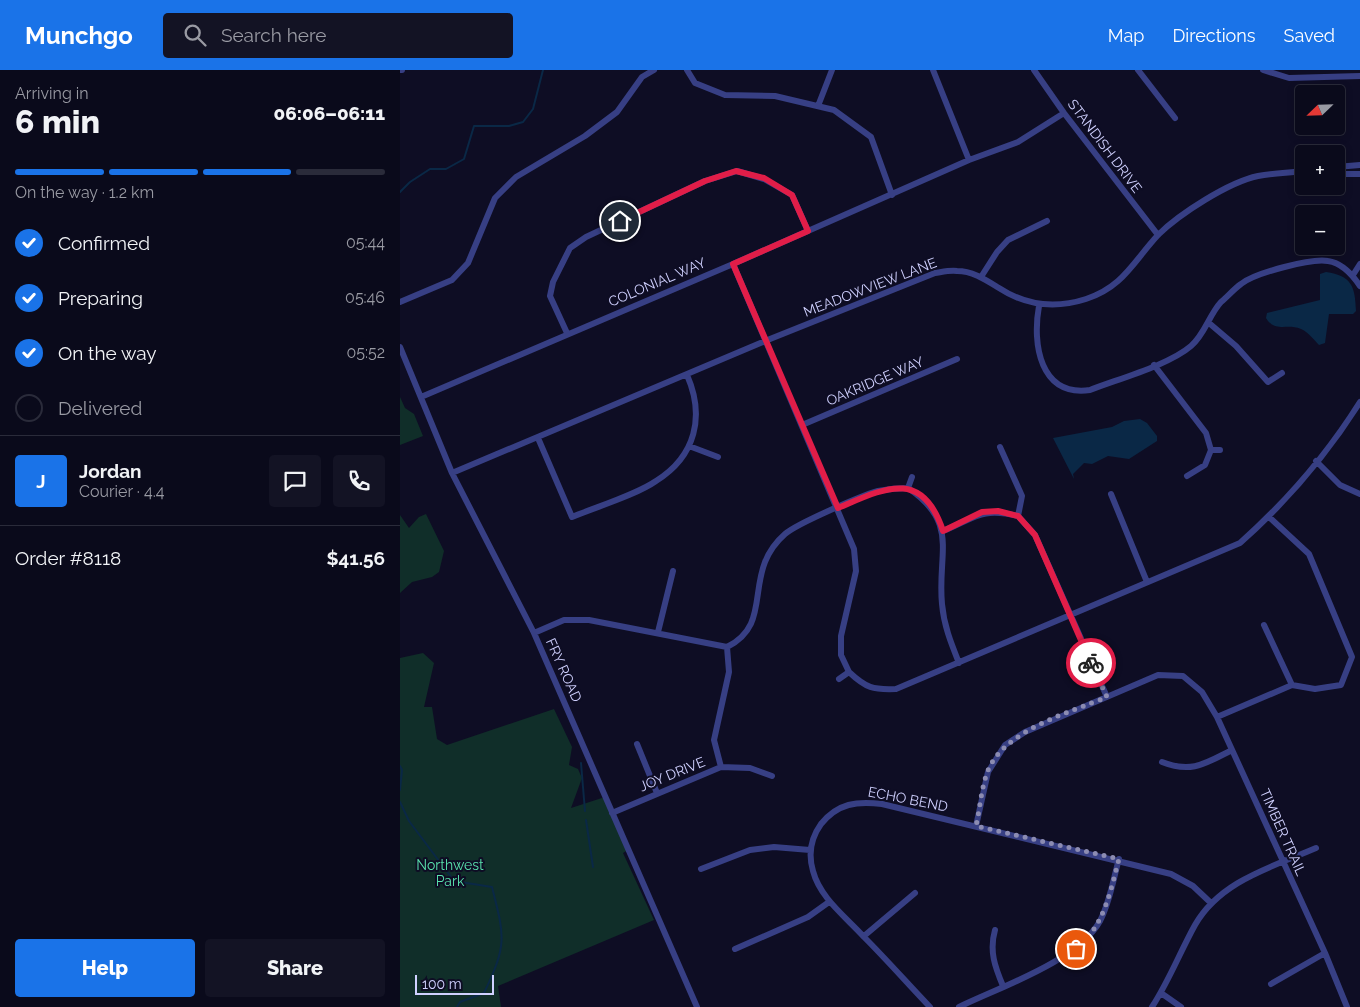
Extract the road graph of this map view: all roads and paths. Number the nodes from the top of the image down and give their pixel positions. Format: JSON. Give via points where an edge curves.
{"nodes":[{"id":1,"x":654,"y":70,"type":"edge"},
{"id":2,"x":687,"y":70,"type":"edge"},
{"id":3,"x":832,"y":70,"type":"edge"},
{"id":4,"x":933,"y":70,"type":"edge"},
{"id":5,"x":1034,"y":70,"type":"edge"},
{"id":6,"x":1138,"y":70,"type":"edge"},
{"id":7,"x":1263,"y":70,"type":"edge"},
{"id":8,"x":1358,"y":70,"type":"edge"},
{"id":9,"x":1360,"y":77,"type":"edge"},
{"id":10,"x":818,"y":106,"type":"junction"},
{"id":11,"x":1064,"y":113,"type":"junction"},
{"id":12,"x":1175,"y":118,"type":"dead end"},
{"id":13,"x":969,"y":160,"type":"junction"},
{"id":14,"x":1360,"y":165,"type":"edge"},
{"id":15,"x":1345,"y":166,"type":"edge"},
{"id":16,"x":1295,"y":172,"type":"edge"},
{"id":17,"x":1345,"y":174,"type":"edge"},
{"id":18,"x":1360,"y":174,"type":"edge"},
{"id":19,"x":892,"y":195,"type":"junction"},
{"id":20,"x":1047,"y":221,"type":"dead end"},
{"id":21,"x":808,"y":231,"type":"junction"},
{"id":22,"x":1158,"y":235,"type":"junction"},
{"id":23,"x":733,"y":264,"type":"junction"},
{"id":24,"x":1360,"y":264,"type":"edge"},
{"id":25,"x":1353,"y":275,"type":"junction"},
{"id":26,"x":981,"y":276,"type":"junction"},
{"id":27,"x":1360,"y":286,"type":"edge"},
{"id":28,"x":400,"y":302,"type":"edge"},
{"id":29,"x":1039,"y":306,"type":"junction"},
{"id":30,"x":1210,"y":323,"type":"junction"},
{"id":31,"x":567,"y":333,"type":"junction"},
{"id":32,"x":766,"y":341,"type":"junction"},
{"id":33,"x":400,"y":347,"type":"edge"},
{"id":34,"x":957,"y":359,"type":"dead end"},
{"id":35,"x":1154,"y":365,"type":"junction"},
{"id":36,"x":1282,"y":373,"type":"dead end"},
{"id":37,"x":687,"y":375,"type":"junction"},
{"id":38,"x":421,"y":398,"type":"junction"},
{"id":39,"x":1360,"y":402,"type":"edge"},
{"id":40,"x":802,"y":425,"type":"junction"},
{"id":41,"x":538,"y":438,"type":"junction"},
{"id":42,"x":690,"y":446,"type":"junction"},
{"id":43,"x":1000,"y":447,"type":"dead end"},
{"id":44,"x":1211,"y":450,"type":"junction"},
{"id":45,"x":1220,"y":450,"type":"dead end"},
{"id":46,"x":718,"y":457,"type":"dead end"},
{"id":47,"x":1316,"y":461,"type":"junction"},
{"id":48,"x":452,"y":473,"type":"junction"},
{"id":49,"x":1186,"y":476,"type":"dead end"},
{"id":50,"x":912,"y":477,"type":"dead end"},
{"id":51,"x":908,"y":488,"type":"junction"},
{"id":52,"x":1111,"y":494,"type":"dead end"},
{"id":53,"x":1360,"y":494,"type":"edge"},
{"id":54,"x":838,"y":508,"type":"junction"},
{"id":55,"x":1018,"y":516,"type":"junction"},
{"id":56,"x":1269,"y":517,"type":"junction"},
{"id":57,"x":943,"y":531,"type":"junction"},
{"id":58,"x":673,"y":571,"type":"dead end"},
{"id":59,"x":1147,"y":582,"type":"junction"},
{"id":60,"x":1070,"y":616,"type":"junction"},
{"id":61,"x":1264,"y":625,"type":"dead end"},
{"id":62,"x":658,"y":632,"type":"junction"},
{"id":63,"x":534,"y":633,"type":"junction"},
{"id":64,"x":727,"y":647,"type":"junction"},
{"id":65,"x":959,"y":663,"type":"junction"},
{"id":66,"x":849,"y":672,"type":"junction"},
{"id":67,"x":839,"y":679,"type":"dead end"},
{"id":68,"x":1292,"y":685,"type":"junction"},
{"id":69,"x":1107,"y":697,"type":"junction"},
{"id":70,"x":1217,"y":718,"type":"junction"},
{"id":71,"x":637,"y":744,"type":"dead end"},
{"id":72,"x":1232,"y":750,"type":"junction"},
{"id":73,"x":1162,"y":762,"type":"dead end"},
{"id":74,"x":721,"y":767,"type":"junction"},
{"id":75,"x":772,"y":776,"type":"dead end"},
{"id":76,"x":657,"y":792,"type":"junction"},
{"id":77,"x":612,"y":813,"type":"junction"},
{"id":78,"x":976,"y":826,"type":"junction"},
{"id":79,"x":1316,"y":848,"type":"dead end"},
{"id":80,"x":810,"y":850,"type":"junction"},
{"id":81,"x":1119,"y":859,"type":"junction"},
{"id":82,"x":1283,"y":862,"type":"junction"},
{"id":83,"x":702,"y":869,"type":"dead end"},
{"id":84,"x":914,"y":893,"type":"dead end"},
{"id":85,"x":829,"y":902,"type":"junction"},
{"id":86,"x":1211,"y":903,"type":"junction"},
{"id":87,"x":995,"y":930,"type":"dead end"},
{"id":88,"x":864,"y":936,"type":"junction"},
{"id":89,"x":735,"y":949,"type":"dead end"},
{"id":90,"x":1325,"y":953,"type":"junction"},
{"id":91,"x":1271,"y":984,"type":"dead end"},
{"id":92,"x":1003,"y":986,"type":"junction"},
{"id":93,"x":1161,"y":993,"type":"junction"},
{"id":94,"x":697,"y":1007,"type":"edge"},
{"id":95,"x":930,"y":1007,"type":"edge"},
{"id":96,"x":959,"y":1007,"type":"edge"},
{"id":97,"x":1152,"y":1007,"type":"edge"},
{"id":98,"x":1182,"y":1007,"type":"edge"},
{"id":99,"x":1347,"y":1007,"type":"edge"}],
"edges":[{"from":1,"to":28,"type":"street","via":[[642,77],[616,112],[585,136],[516,177],[495,198],[468,263],[452,280]]},
{"from":2,"to":10,"type":"street","via":[[695,83],[725,95],[775,96]]},
{"from":3,"to":10,"type":"street"},
{"from":4,"to":13,"type":"street"},
{"from":5,"to":11,"type":"street","name":"STANDISH DRIVE"},
{"from":6,"to":12,"type":"street"},
{"from":7,"to":9,"type":"street","via":[[1289,78]]},
{"from":8,"to":9,"type":"street"},
{"from":10,"to":19,"type":"street","via":[[834,110],[871,137]]},
{"from":11,"to":13,"type":"street","name":"COLONIAL WAY","via":[[1018,142]]},
{"from":11,"to":22,"type":"street","name":"STANDISH DRIVE"},
{"from":13,"to":19,"type":"street","name":"COLONIAL WAY"},
{"from":14,"to":15,"type":"street"},
{"from":16,"to":22,"type":"street","name":"MEADOWVIEW LANE","via":[[1257,176],[1222,192],[1184,213]]},
{"from":17,"to":18,"type":"street"},
{"from":19,"to":21,"type":"street","name":"COLONIAL WAY"},
{"from":20,"to":26,"type":"street","via":[[1008,240]]},
{"from":21,"to":23,"type":"street","name":"COLONIAL WAY"},
{"from":21,"to":31,"type":"street","via":[[792,195],[764,178],[736,171],[705,181],[586,237],[570,248],[550,296]]},
{"from":22,"to":29,"type":"street","name":"MEADOWVIEW LANE","via":[[1124,278],[1109,289],[1086,300]]},
{"from":23,"to":31,"type":"street","name":"COLONIAL WAY"},
{"from":23,"to":32,"type":"street"},
{"from":24,"to":25,"type":"street"},
{"from":25,"to":27,"type":"street"},
{"from":25,"to":30,"type":"street","via":[[1327,260],[1263,273],[1242,283],[1219,304]]},
{"from":26,"to":29,"type":"street","name":"MEADOWVIEW LANE","via":[[1014,296]]},
{"from":26,"to":32,"type":"street","name":"MEADOWVIEW LANE","via":[[958,270],[935,273]]},
{"from":29,"to":35,"type":"street","via":[[1037,334],[1041,360],[1052,380],[1067,390],[1090,390]]},
{"from":30,"to":35,"type":"street","via":[[1191,346]]},
{"from":30,"to":36,"type":"street","via":[[1268,382]]},
{"from":31,"to":38,"type":"street","name":"COLONIAL WAY"},
{"from":32,"to":37,"type":"street","name":"MEADOWVIEW LANE"},
{"from":32,"to":40,"type":"street"},
{"from":33,"to":38,"type":"street","name":"FRY ROAD"},
{"from":34,"to":40,"type":"street","name":"OAKRIDGE WAY"},
{"from":35,"to":44,"type":"street","via":[[1206,433]]},
{"from":37,"to":41,"type":"street","name":"MEADOWVIEW LANE"},
{"from":37,"to":42,"type":"street","via":[[695,393],[697,411]]},
{"from":38,"to":48,"type":"street","name":"FRY ROAD"},
{"from":39,"to":47,"type":"street","via":[[1341,432]]},
{"from":40,"to":54,"type":"street"},
{"from":41,"to":42,"type":"street","via":[[572,517],[656,482],[673,468]]},
{"from":41,"to":48,"type":"street","name":"MEADOWVIEW LANE"},
{"from":42,"to":46,"type":"street"},
{"from":43,"to":55,"type":"street","via":[[1022,496]]},
{"from":44,"to":45,"type":"street"},
{"from":44,"to":49,"type":"street","via":[[1205,465]]},
{"from":47,"to":53,"type":"street","via":[[1340,485]]},
{"from":47,"to":56,"type":"street"},
{"from":48,"to":63,"type":"street","name":"FRY ROAD"},
{"from":50,"to":51,"type":"street"},
{"from":51,"to":54,"type":"street","via":[[877,492]]},
{"from":51,"to":57,"type":"street","via":[[930,504]]},
{"from":52,"to":59,"type":"street"},
{"from":54,"to":64,"type":"street","via":[[795,528],[774,546],[765,562],[750,626],[741,640]]},
{"from":54,"to":66,"type":"street","via":[[854,549],[856,571],[841,636],[841,656]]},
{"from":55,"to":57,"type":"street","via":[[998,511],[982,512]]},
{"from":55,"to":60,"type":"street","via":[[1035,535]]},
{"from":56,"to":59,"type":"street","via":[[1240,543]]},
{"from":56,"to":68,"type":"street","via":[[1309,554],[1352,657],[1341,685],[1315,689]]},
{"from":57,"to":65,"type":"street","via":[[941,602],[945,628]]},
{"from":58,"to":62,"type":"street"},
{"from":59,"to":60,"type":"street"},
{"from":60,"to":65,"type":"street"},
{"from":60,"to":69,"type":"street"},
{"from":61,"to":68,"type":"street"},
{"from":62,"to":63,"type":"street","via":[[589,620],[564,620]]},
{"from":62,"to":64,"type":"street"},
{"from":63,"to":77,"type":"street","name":"FRY ROAD"},
{"from":64,"to":74,"type":"street","via":[[728,672],[714,740]]},
{"from":65,"to":66,"type":"street","via":[[896,690],[876,690],[862,684]]},
{"from":66,"to":67,"type":"street"},
{"from":68,"to":70,"type":"street"},
{"from":69,"to":70,"type":"street","name":"TIMBER TRAIL","via":[[1158,675],[1183,676],[1202,692]]},
{"from":69,"to":78,"type":"street","via":[[1026,732],[1006,745],[988,772]]},
{"from":70,"to":72,"type":"street","name":"TIMBER TRAIL"},
{"from":71,"to":76,"type":"street"},
{"from":72,"to":73,"type":"street","via":[[1197,767],[1178,768]]},
{"from":72,"to":82,"type":"street","name":"TIMBER TRAIL"},
{"from":74,"to":75,"type":"street","name":"JOY DRIVE","via":[[750,768]]},
{"from":74,"to":76,"type":"street","name":"JOY DRIVE"},
{"from":76,"to":77,"type":"street","name":"JOY DRIVE"},
{"from":77,"to":94,"type":"street","name":"FRY ROAD"},
{"from":78,"to":80,"type":"street","name":"ECHO BEND","via":[[863,801],[846,804],[829,815],[818,828]]},
{"from":78,"to":81,"type":"street","name":"ECHO BEND"},
{"from":79,"to":82,"type":"street"},
{"from":80,"to":83,"type":"street","via":[[774,847],[750,850]]},
{"from":80,"to":85,"type":"street","via":[[813,872]]},
{"from":81,"to":86,"type":"street","name":"ECHO BEND","via":[[1171,874],[1193,886]]},
{"from":81,"to":92,"type":"street","via":[[1100,921],[1086,941],[1066,957]]},
{"from":82,"to":86,"type":"street","via":[[1238,882]]},
{"from":82,"to":90,"type":"street","name":"TIMBER TRAIL"},
{"from":84,"to":88,"type":"street"},
{"from":85,"to":88,"type":"street"},
{"from":85,"to":89,"type":"street","via":[[808,917]]},
{"from":86,"to":93,"type":"street","via":[[1196,924]]},
{"from":87,"to":92,"type":"street","via":[[991,944],[994,967]]},
{"from":88,"to":95,"type":"street"},
{"from":90,"to":91,"type":"street"},
{"from":90,"to":99,"type":"street","name":"TIMBER TRAIL"},
{"from":92,"to":96,"type":"street"},
{"from":93,"to":97,"type":"street"},
{"from":93,"to":98,"type":"street"}]}
